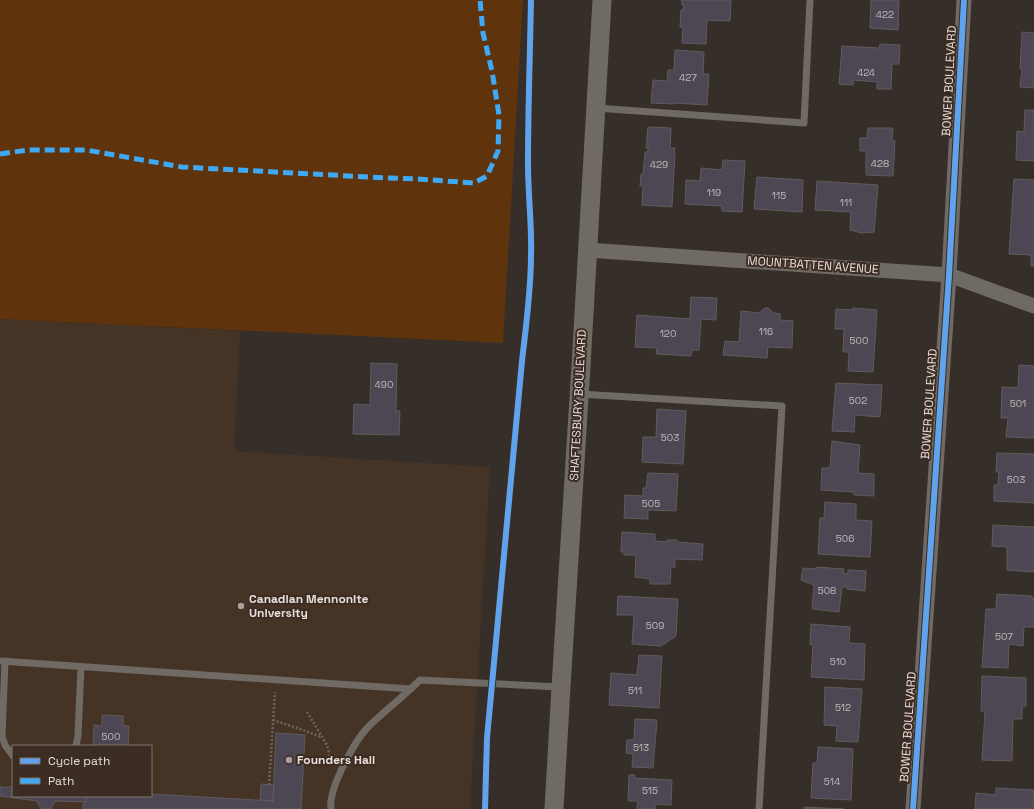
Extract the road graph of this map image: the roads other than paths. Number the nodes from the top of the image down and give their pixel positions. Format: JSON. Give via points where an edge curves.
{"nodes":[{"id":1,"x":602,"y":0,"type":"edge"},
{"id":2,"x":810,"y":0,"type":"edge"},
{"id":3,"x":964,"y":0,"type":"edge"},
{"id":4,"x":596,"y":108,"type":"junction"},
{"id":5,"x":587,"y":250,"type":"junction"},
{"id":6,"x":949,"y":275,"type":"junction"},
{"id":7,"x":1034,"y":306,"type":"edge"},
{"id":8,"x":579,"y":394,"type":"junction"},
{"id":9,"x":2,"y":661,"type":"edge"},
{"id":10,"x":81,"y":667,"type":"junction"},
{"id":11,"x":560,"y":687,"type":"junction"},
{"id":12,"x":411,"y":689,"type":"junction"},
{"id":13,"x":76,"y":745,"type":"edge"},
{"id":14,"x":12,"y":755,"type":"edge"},
{"id":15,"x":331,"y":809,"type":"edge"},
{"id":16,"x":554,"y":809,"type":"edge"},
{"id":17,"x":759,"y":809,"type":"edge"},
{"id":18,"x":913,"y":809,"type":"edge"}],
"edges":[{"from":1,"to":4,"type":"street","name":"SHAFTESBURY BOULEVARD"},
{"from":2,"to":4,"type":"lane","via":[[804,123]]},
{"from":3,"to":6,"type":"street","name":"BOWER BOULEVARD"},
{"from":4,"to":5,"type":"street","name":"SHAFTESBURY BOULEVARD"},
{"from":5,"to":6,"type":"street","name":"MOUNTBATTEN AVENUE"},
{"from":5,"to":8,"type":"street","name":"SHAFTESBURY BOULEVARD"},
{"from":6,"to":7,"type":"street","name":"MOUNTBATTEN AVENUE"},
{"from":6,"to":18,"type":"street","name":"BOWER BOULEVARD"},
{"from":8,"to":11,"type":"street","name":"SHAFTESBURY BOULEVARD"},
{"from":8,"to":17,"type":"lane","via":[[782,406]]},
{"from":9,"to":10,"type":"lane"},
{"from":9,"to":14,"type":"lane","via":[[2,736]]},
{"from":10,"to":12,"type":"lane"},
{"from":10,"to":13,"type":"lane"},
{"from":11,"to":12,"type":"lane","via":[[420,680]]},
{"from":11,"to":16,"type":"street","name":"SHAFTESBURY BOULEVARD"},
{"from":12,"to":15,"type":"lane","via":[[368,727],[353,748],[332,795]]}]}
